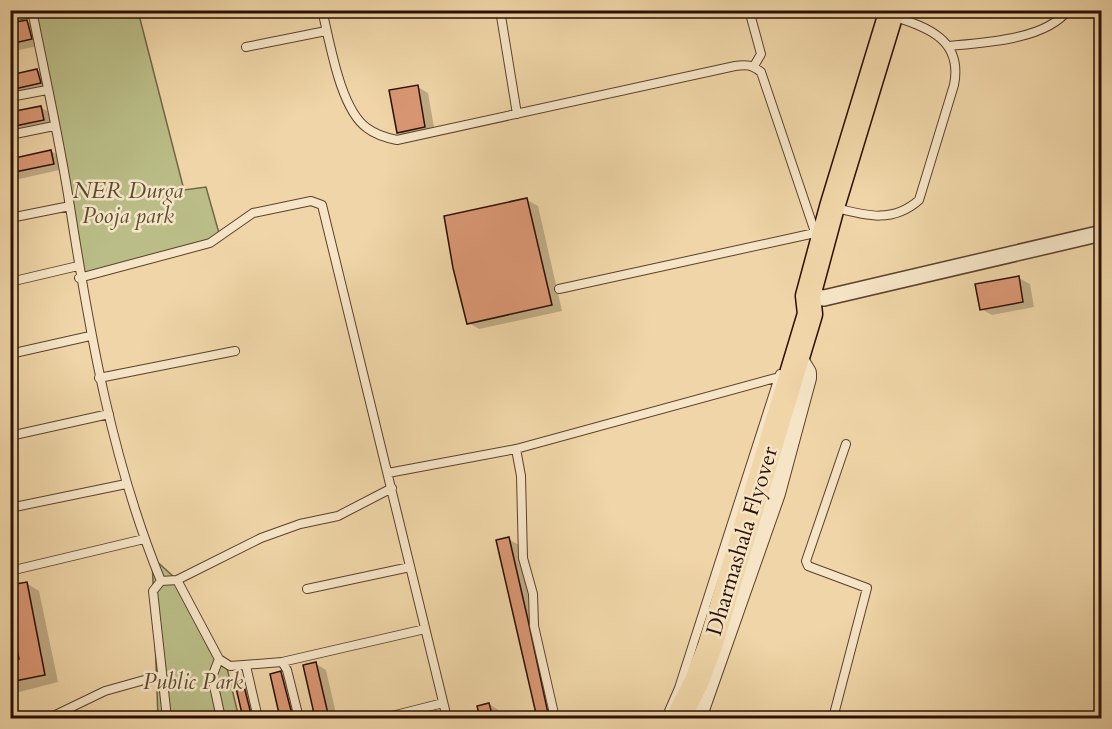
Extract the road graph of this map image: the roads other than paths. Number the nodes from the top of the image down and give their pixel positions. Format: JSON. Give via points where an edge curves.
{"nodes":[{"id":1,"x":322,"y":10,"type":"edge"},
{"id":2,"x":500,"y":10,"type":"edge"},
{"id":3,"x":748,"y":10,"type":"edge"},
{"id":4,"x":1068,"y":10,"type":"edge"},
{"id":5,"x":32,"y":11,"type":"edge"},
{"id":6,"x":899,"y":14,"type":"edge"},
{"id":7,"x":10,"y":17,"type":"edge"},
{"id":8,"x":326,"y":31,"type":"junction"},
{"id":9,"x":948,"y":46,"type":"junction"},
{"id":10,"x":246,"y":47,"type":"dead end"},
{"id":11,"x":754,"y":66,"type":"junction"},
{"id":12,"x":47,"y":90,"type":"junction"},
{"id":13,"x":10,"y":97,"type":"edge"},
{"id":14,"x":517,"y":114,"type":"junction"},
{"id":15,"x":54,"y":126,"type":"junction"},
{"id":16,"x":10,"y":135,"type":"edge"},
{"id":17,"x":70,"y":206,"type":"junction"},
{"id":18,"x":840,"y":209,"type":"junction"},
{"id":19,"x":10,"y":218,"type":"edge"},
{"id":20,"x":1101,"y":233,"type":"edge"},
{"id":21,"x":818,"y":240,"type":"junction"},
{"id":22,"x":78,"y":266,"type":"junction"},
{"id":23,"x":79,"y":278,"type":"junction"},
{"id":24,"x":10,"y":282,"type":"edge"},
{"id":25,"x":559,"y":289,"type":"dead end"},
{"id":26,"x":814,"y":303,"type":"junction"},
{"id":27,"x":90,"y":336,"type":"junction"},
{"id":28,"x":235,"y":351,"type":"dead end"},
{"id":29,"x":10,"y":354,"type":"edge"},
{"id":30,"x":798,"y":360,"type":"junction"},
{"id":31,"x":99,"y":378,"type":"junction"},
{"id":32,"x":785,"y":380,"type":"junction"},
{"id":33,"x":109,"y":414,"type":"junction"},
{"id":34,"x":10,"y":436,"type":"edge"},
{"id":35,"x":846,"y":444,"type":"dead end"},
{"id":36,"x":516,"y":449,"type":"junction"},
{"id":37,"x":388,"y":473,"type":"junction"},
{"id":38,"x":126,"y":484,"type":"junction"},
{"id":39,"x":392,"y":488,"type":"junction"},
{"id":40,"x":10,"y":508,"type":"edge"},
{"id":41,"x":144,"y":539,"type":"junction"},
{"id":42,"x":410,"y":567,"type":"junction"},
{"id":43,"x":10,"y":571,"type":"edge"},
{"id":44,"x":177,"y":580,"type":"junction"},
{"id":45,"x":161,"y":581,"type":"junction"},
{"id":46,"x":307,"y":589,"type":"dead end"},
{"id":47,"x":425,"y":629,"type":"junction"},
{"id":48,"x":219,"y":659,"type":"junction"},
{"id":49,"x":282,"y":662,"type":"junction"},
{"id":50,"x":246,"y":666,"type":"junction"},
{"id":51,"x":162,"y":675,"type":"junction"},
{"id":52,"x":443,"y":703,"type":"junction"},
{"id":53,"x":696,"y":714,"type":"edge"},
{"id":54,"x":49,"y":718,"type":"edge"},
{"id":55,"x":167,"y":718,"type":"edge"},
{"id":56,"x":221,"y":718,"type":"edge"},
{"id":57,"x":258,"y":718,"type":"edge"},
{"id":58,"x":299,"y":718,"type":"edge"},
{"id":59,"x":384,"y":718,"type":"edge"},
{"id":60,"x":447,"y":718,"type":"edge"},
{"id":61,"x":555,"y":718,"type":"edge"},
{"id":62,"x":666,"y":718,"type":"edge"},
{"id":63,"x":678,"y":718,"type":"edge"},
{"id":64,"x":833,"y":718,"type":"edge"}],
"edges":[{"from":1,"to":8,"type":"lane"},
{"from":2,"to":14,"type":"lane"},
{"from":3,"to":11,"type":"lane","via":[[761,54]]},
{"from":4,"to":9,"type":"lane","via":[[1042,29],[994,42]]},
{"from":5,"to":7,"type":"lane"},
{"from":5,"to":12,"type":"lane"},
{"from":6,"to":9,"type":"lane","via":[[930,30]]},
{"from":6,"to":18,"type":"main road"},
{"from":8,"to":10,"type":"lane"},
{"from":8,"to":14,"type":"lane","via":[[347,102],[365,127],[382,136],[398,140]]},
{"from":9,"to":18,"type":"lane","via":[[957,72],[919,200],[889,217]]},
{"from":11,"to":14,"type":"lane","via":[[735,66]]},
{"from":11,"to":21,"type":"lane","via":[[761,72]]},
{"from":12,"to":13,"type":"lane"},
{"from":12,"to":15,"type":"lane"},
{"from":15,"to":16,"type":"lane"},
{"from":15,"to":17,"type":"lane"},
{"from":17,"to":19,"type":"lane"},
{"from":17,"to":22,"type":"lane"},
{"from":18,"to":21,"type":"main road"},
{"from":18,"to":26,"type":"main road"},
{"from":20,"to":26,"type":"street"},
{"from":21,"to":25,"type":"lane"},
{"from":21,"to":26,"type":"main road"},
{"from":22,"to":23,"type":"lane"},
{"from":22,"to":24,"type":"lane"},
{"from":23,"to":27,"type":"lane"},
{"from":23,"to":37,"type":"lane","via":[[210,243],[253,213],[317,201],[322,205]]},
{"from":26,"to":30,"type":"main road","name":"Dharmashala Flyover"},
{"from":27,"to":29,"type":"lane"},
{"from":27,"to":31,"type":"lane"},
{"from":28,"to":31,"type":"lane"},
{"from":30,"to":32,"type":"main road","name":"Dharmashala Flyover"},
{"from":30,"to":53,"type":"street","via":[[806,378],[776,493]]},
{"from":31,"to":33,"type":"lane"},
{"from":32,"to":36,"type":"lane"},
{"from":32,"to":62,"type":"lane","via":[[680,688]]},
{"from":32,"to":63,"type":"main road","name":"Dharmashala Flyover","via":[[710,646]]},
{"from":33,"to":34,"type":"lane"},
{"from":33,"to":38,"type":"lane"},
{"from":35,"to":64,"type":"lane","via":[[806,561],[808,566],[867,588]]},
{"from":36,"to":37,"type":"lane"},
{"from":36,"to":61,"type":"lane","via":[[521,476],[523,558]]},
{"from":37,"to":39,"type":"lane"},
{"from":38,"to":40,"type":"lane"},
{"from":38,"to":41,"type":"lane"},
{"from":39,"to":42,"type":"lane"},
{"from":39,"to":44,"type":"lane","via":[[338,516],[261,538]]},
{"from":41,"to":43,"type":"lane"},
{"from":41,"to":45,"type":"lane"},
{"from":42,"to":46,"type":"lane"},
{"from":42,"to":47,"type":"lane"},
{"from":44,"to":45,"type":"lane"},
{"from":44,"to":48,"type":"lane"},
{"from":45,"to":51,"type":"lane","via":[[153,591]]},
{"from":47,"to":49,"type":"lane"},
{"from":47,"to":52,"type":"lane"},
{"from":48,"to":50,"type":"lane","via":[[230,666]]},
{"from":48,"to":56,"type":"lane","via":[[212,677]]},
{"from":49,"to":50,"type":"lane"},
{"from":49,"to":58,"type":"lane"},
{"from":50,"to":57,"type":"lane"},
{"from":51,"to":54,"type":"lane","via":[[105,692]]},
{"from":51,"to":55,"type":"lane"},
{"from":52,"to":59,"type":"lane"},
{"from":52,"to":60,"type":"lane"}]}
